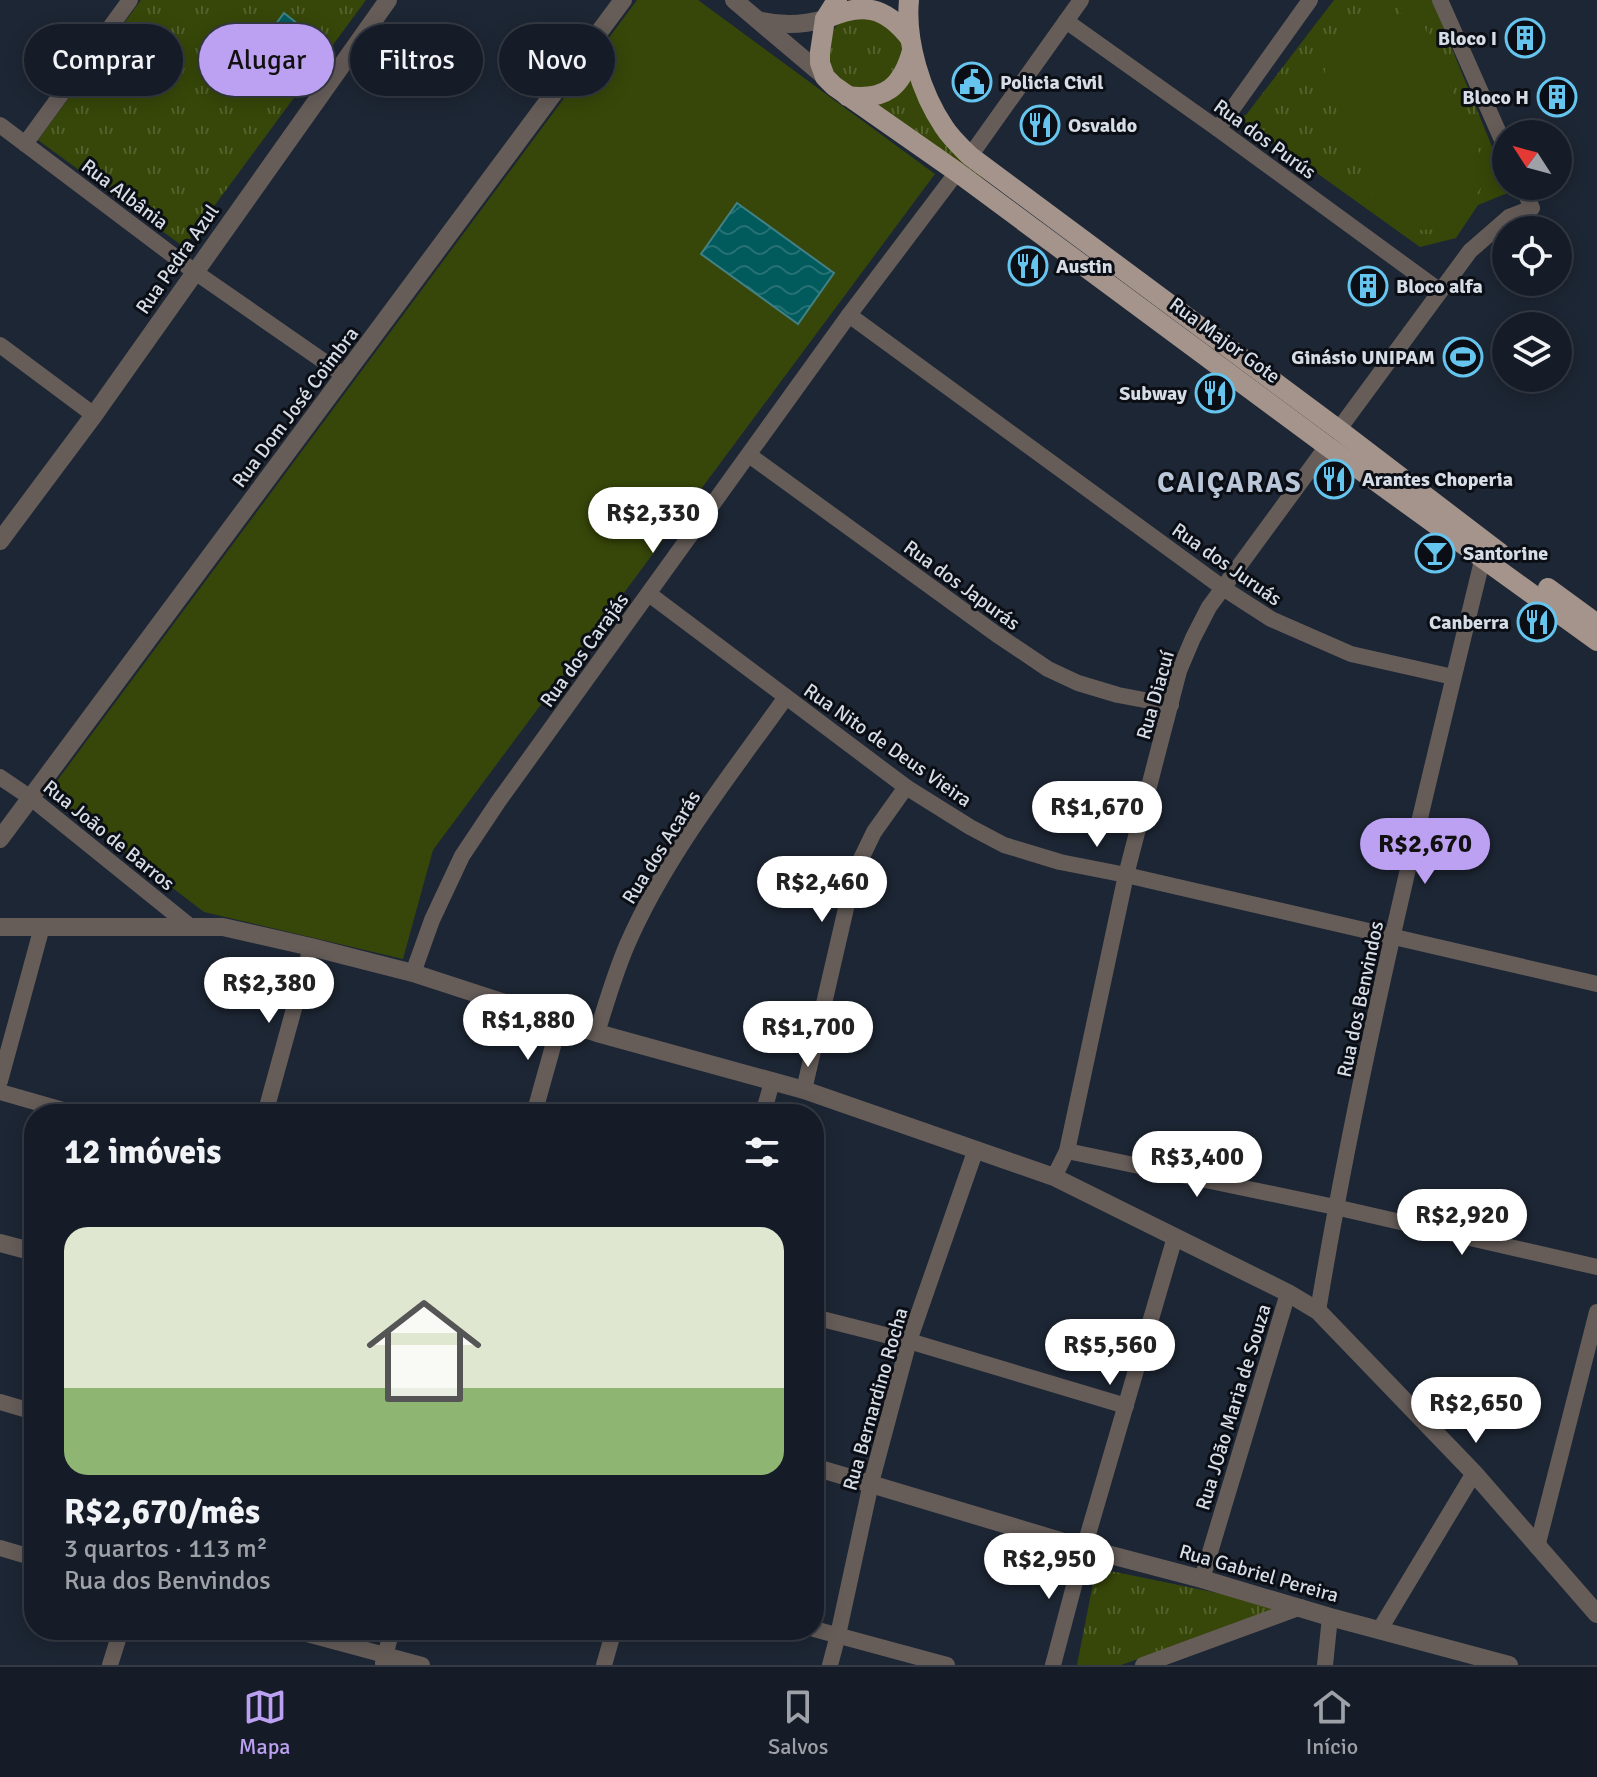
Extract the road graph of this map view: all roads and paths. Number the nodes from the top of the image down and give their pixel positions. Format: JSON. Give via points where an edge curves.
{"nodes":[{"id":1,"x":388,"y":0,"type":"edge"},
{"id":2,"x":623,"y":0,"type":"edge"},
{"id":3,"x":734,"y":0,"type":"edge"},
{"id":4,"x":837,"y":0,"type":"edge"},
{"id":5,"x":909,"y":0,"type":"edge"},
{"id":6,"x":1081,"y":0,"type":"edge"},
{"id":7,"x":1310,"y":0,"type":"edge"},
{"id":8,"x":1440,"y":0,"type":"edge"},
{"id":9,"x":126,"y":1,"type":"edge"},
{"id":10,"x":825,"y":19,"type":"junction"},
{"id":11,"x":759,"y":20,"type":"junction"},
{"id":12,"x":1066,"y":21,"type":"junction"},
{"id":13,"x":911,"y":44,"type":"junction"},
{"id":14,"x":825,"y":77,"type":"junction"},
{"id":15,"x":847,"y":96,"type":"junction"},
{"id":16,"x":1493,"y":120,"type":"edge"},
{"id":17,"x":0,"y":125,"type":"edge"},
{"id":18,"x":1218,"y":129,"type":"junction"},
{"id":19,"x":25,"y":144,"type":"junction"},
{"id":20,"x":963,"y":164,"type":"junction"},
{"id":21,"x":1528,"y":200,"type":"edge"},
{"id":22,"x":195,"y":272,"type":"junction"},
{"id":23,"x":1440,"y":291,"type":"junction"},
{"id":24,"x":849,"y":315,"type":"junction"},
{"id":25,"x":0,"y":345,"type":"edge"},
{"id":26,"x":345,"y":376,"type":"junction"},
{"id":27,"x":94,"y":415,"type":"junction"},
{"id":28,"x":1333,"y":438,"type":"junction"},
{"id":29,"x":749,"y":455,"type":"junction"},
{"id":30,"x":0,"y":541,"type":"edge"},
{"id":31,"x":1483,"y":557,"type":"junction"},
{"id":32,"x":1223,"y":588,"type":"junction"},
{"id":33,"x":649,"y":594,"type":"junction"},
{"id":34,"x":1597,"y":624,"type":"edge"},
{"id":35,"x":1597,"y":641,"type":"edge"},
{"id":36,"x":1453,"y":677,"type":"junction"},
{"id":37,"x":786,"y":697,"type":"junction"},
{"id":38,"x":1171,"y":705,"type":"junction"},
{"id":39,"x":0,"y":777,"type":"edge"},
{"id":40,"x":906,"y":787,"type":"junction"},
{"id":41,"x":31,"y":798,"type":"junction"},
{"id":42,"x":0,"y":839,"type":"edge"},
{"id":43,"x":1126,"y":875,"type":"junction"},
{"id":44,"x":0,"y":927,"type":"edge"},
{"id":45,"x":42,"y":927,"type":"junction"},
{"id":46,"x":191,"y":927,"type":"junction"},
{"id":47,"x":1393,"y":937,"type":"junction"},
{"id":48,"x":311,"y":947,"type":"junction"},
{"id":49,"x":413,"y":973,"type":"junction"},
{"id":50,"x":1597,"y":984,"type":"edge"},
{"id":51,"x":560,"y":1021,"type":"junction"},
{"id":52,"x":597,"y":1033,"type":"junction"},
{"id":53,"x":0,"y":1081,"type":"edge"},
{"id":54,"x":772,"y":1082,"type":"junction"},
{"id":55,"x":804,"y":1090,"type":"junction"},
{"id":56,"x":0,"y":1092,"type":"edge"},
{"id":57,"x":42,"y":1104,"type":"edge"},
{"id":58,"x":268,"y":1104,"type":"edge"},
{"id":59,"x":537,"y":1104,"type":"edge"},
{"id":60,"x":766,"y":1104,"type":"edge"},
{"id":61,"x":976,"y":1149,"type":"junction"},
{"id":62,"x":1067,"y":1151,"type":"junction"},
{"id":63,"x":1054,"y":1177,"type":"junction"},
{"id":64,"x":1335,"y":1207,"type":"junction"},
{"id":65,"x":1175,"y":1237,"type":"junction"},
{"id":66,"x":0,"y":1243,"type":"edge"},
{"id":67,"x":24,"y":1249,"type":"edge"},
{"id":68,"x":1597,"y":1267,"type":"edge"},
{"id":69,"x":1288,"y":1293,"type":"junction"},
{"id":70,"x":1318,"y":1311,"type":"junction"},
{"id":71,"x":1597,"y":1312,"type":"edge"},
{"id":72,"x":824,"y":1320,"type":"edge"},
{"id":73,"x":909,"y":1341,"type":"junction"},
{"id":74,"x":0,"y":1402,"type":"edge"},
{"id":75,"x":1126,"y":1406,"type":"junction"},
{"id":76,"x":24,"y":1409,"type":"edge"},
{"id":77,"x":824,"y":1470,"type":"edge"},
{"id":78,"x":1474,"y":1473,"type":"junction"},
{"id":79,"x":871,"y":1483,"type":"junction"},
{"id":80,"x":1537,"y":1547,"type":"junction"},
{"id":81,"x":0,"y":1548,"type":"edge"},
{"id":82,"x":1084,"y":1548,"type":"junction"},
{"id":83,"x":24,"y":1555,"type":"edge"},
{"id":84,"x":1202,"y":1579,"type":"junction"},
{"id":85,"x":1301,"y":1607,"type":"junction"},
{"id":86,"x":1597,"y":1614,"type":"edge"},
{"id":87,"x":1330,"y":1617,"type":"junction"},
{"id":88,"x":1380,"y":1629,"type":"junction"},
{"id":89,"x":824,"y":1632,"type":"edge"},
{"id":90,"x":838,"y":1635,"type":"junction"},
{"id":91,"x":118,"y":1640,"type":"edge"},
{"id":92,"x":323,"y":1640,"type":"edge"},
{"id":93,"x":389,"y":1640,"type":"edge"},
{"id":94,"x":611,"y":1640,"type":"edge"},
{"id":95,"x":384,"y":1660,"type":"edge"},
{"id":96,"x":110,"y":1665,"type":"edge"},
{"id":97,"x":422,"y":1665,"type":"edge"},
{"id":98,"x":604,"y":1665,"type":"edge"},
{"id":99,"x":830,"y":1665,"type":"edge"},
{"id":100,"x":947,"y":1665,"type":"edge"},
{"id":101,"x":1053,"y":1665,"type":"edge"},
{"id":102,"x":1143,"y":1665,"type":"edge"},
{"id":103,"x":1325,"y":1665,"type":"edge"},
{"id":104,"x":1509,"y":1665,"type":"edge"}],
"edges":[{"from":1,"to":22,"type":"street","name":"Rua Pedra Azul"},
{"from":2,"to":26,"type":"street","name":"Rua Dom José Coimbra"},
{"from":3,"to":11,"type":"street","name":"Rua Major Gote"},
{"from":4,"to":10,"type":"main road"},
{"from":5,"to":13,"type":"main road"},
{"from":6,"to":12,"type":"street","name":"Rua dos Carajás"},
{"from":7,"to":18,"type":"street"},
{"from":8,"to":16,"type":"street"},
{"from":9,"to":19,"type":"street"},
{"from":10,"to":11,"type":"street","via":[[801,25]]},
{"from":10,"to":13,"type":"main road","via":[[852,9],[877,10],[901,26]]},
{"from":10,"to":14,"type":"main road","via":[[820,52]]},
{"from":11,"to":14,"type":"street","name":"Rua Major Gote"},
{"from":12,"to":18,"type":"street","name":"Rua dos Purús"},
{"from":12,"to":20,"type":"street","name":"Rua dos Carajás"},
{"from":13,"to":15,"type":"main road","via":[[906,71],[889,91]]},
{"from":13,"to":20,"type":"main road","name":"Rua Major Gote","via":[[937,115]]},
{"from":14,"to":15,"type":"main road","name":"Rua Major Gote"},
{"from":15,"to":20,"type":"main road","name":"Rua Major Gote"},
{"from":17,"to":19,"type":"street","name":"Rua Albânia"},
{"from":18,"to":23,"type":"street","name":"Rua dos Purús"},
{"from":19,"to":22,"type":"street","name":"Rua Albânia"},
{"from":20,"to":24,"type":"street","name":"Rua dos Carajás"},
{"from":20,"to":28,"type":"main road","name":"Rua Major Gote"},
{"from":21,"to":23,"type":"street","name":"Rua Diacuí","via":[[1532,208],[1509,217],[1470,251]]},
{"from":22,"to":26,"type":"street","name":"Rua Albânia"},
{"from":22,"to":27,"type":"street","name":"Rua Pedra Azul"},
{"from":23,"to":28,"type":"street","name":"Rua Diacuí"},
{"from":24,"to":29,"type":"street","name":"Rua dos Carajás"},
{"from":24,"to":32,"type":"street","name":"Rua dos Juruás"},
{"from":25,"to":27,"type":"street"},
{"from":26,"to":41,"type":"street","name":"Rua Dom José Coimbra"},
{"from":27,"to":30,"type":"street","name":"Rua Pedra Azul"},
{"from":28,"to":31,"type":"main road","name":"Rua Major Gote"},
{"from":28,"to":32,"type":"street","name":"Rua Diacuí"},
{"from":28,"to":34,"type":"main road","name":"Rua Major Gote"},
{"from":29,"to":33,"type":"street","name":"Rua dos Carajás"},
{"from":29,"to":38,"type":"street","name":"Rua dos Japurás","via":[[1048,669],[1118,695]]},
{"from":31,"to":35,"type":"main road","name":"Rua Major Gote"},
{"from":31,"to":36,"type":"street","name":"Rua dos Benvindos"},
{"from":32,"to":36,"type":"street","name":"Rua dos Juruás","via":[[1271,619],[1351,654]]},
{"from":32,"to":38,"type":"street","name":"Rua Diacuí","via":[[1193,638]]},
{"from":33,"to":37,"type":"street","name":"Rua Nito de Deus Vieira"},
{"from":33,"to":49,"type":"street","name":"Rua dos Carajás","via":[[462,856]]},
{"from":36,"to":47,"type":"street","name":"Rua dos Benvindos"},
{"from":37,"to":40,"type":"street","name":"Rua Nito de Deus Vieira"},
{"from":37,"to":52,"type":"street","name":"Rua dos Acarás","via":[[661,878],[626,947]]},
{"from":38,"to":43,"type":"street","name":"Rua Diacuí"},
{"from":39,"to":41,"type":"street","name":"Rua João de Barros"},
{"from":40,"to":43,"type":"street","name":"Rua Nito de Deus Vieira","via":[[1004,845]]},
{"from":40,"to":55,"type":"street","via":[[858,865]]},
{"from":41,"to":42,"type":"street","name":"Rua Dom José Coimbra"},
{"from":41,"to":46,"type":"street","name":"Rua João de Barros"},
{"from":43,"to":47,"type":"street","name":"Rua Nito de Deus Vieira"},
{"from":43,"to":62,"type":"street","name":"Rua Diacuí"},
{"from":44,"to":45,"type":"street"},
{"from":45,"to":46,"type":"street"},
{"from":45,"to":53,"type":"street"},
{"from":46,"to":48,"type":"street","via":[[223,927]]},
{"from":47,"to":50,"type":"street","name":"Rua Nito de Deus Vieira"},
{"from":47,"to":64,"type":"street","name":"Rua dos Benvindos"},
{"from":48,"to":49,"type":"street"},
{"from":48,"to":58,"type":"street"},
{"from":49,"to":51,"type":"street"},
{"from":51,"to":52,"type":"street"},
{"from":51,"to":59,"type":"street"},
{"from":52,"to":54,"type":"street"},
{"from":54,"to":55,"type":"street"},
{"from":54,"to":60,"type":"street"},
{"from":55,"to":61,"type":"street"},
{"from":56,"to":57,"type":"street"},
{"from":61,"to":63,"type":"street"},
{"from":61,"to":73,"type":"street","name":"Rua Bernardino Rocha"},
{"from":62,"to":63,"type":"street","name":"Rua Diacuí"},
{"from":62,"to":64,"type":"street"},
{"from":63,"to":65,"type":"street"},
{"from":64,"to":68,"type":"street"},
{"from":64,"to":70,"type":"street","name":"Rua dos Benvindos"},
{"from":65,"to":69,"type":"street"},
{"from":65,"to":75,"type":"street"},
{"from":66,"to":67,"type":"street"},
{"from":69,"to":70,"type":"street"},
{"from":69,"to":84,"type":"street","name":"Rua JOão Maria de Souza"},
{"from":70,"to":78,"type":"street"},
{"from":71,"to":80,"type":"street"},
{"from":72,"to":73,"type":"street"},
{"from":73,"to":75,"type":"street"},
{"from":73,"to":79,"type":"street","name":"Rua Bernardino Rocha"},
{"from":74,"to":76,"type":"street"},
{"from":75,"to":82,"type":"street"},
{"from":77,"to":79,"type":"street","name":"Rua Gabriel Pereira"},
{"from":78,"to":80,"type":"street"},
{"from":78,"to":88,"type":"street"},
{"from":79,"to":82,"type":"street","name":"Rua Gabriel Pereira"},
{"from":79,"to":90,"type":"street","name":"Rua Bernardino Rocha"},
{"from":80,"to":86,"type":"street"},
{"from":81,"to":83,"type":"street"},
{"from":82,"to":84,"type":"street","name":"Rua Gabriel Pereira"},
{"from":82,"to":101,"type":"street"},
{"from":84,"to":85,"type":"street","name":"Rua Gabriel Pereira"},
{"from":85,"to":87,"type":"street","name":"Rua Gabriel Pereira"},
{"from":85,"to":102,"type":"street"},
{"from":87,"to":88,"type":"street","name":"Rua Gabriel Pereira"},
{"from":87,"to":103,"type":"street"},
{"from":88,"to":104,"type":"street","name":"Rua Gabriel Pereira"},
{"from":89,"to":90,"type":"street"},
{"from":90,"to":99,"type":"street","name":"Rua Bernardino Rocha"},
{"from":90,"to":100,"type":"street"},
{"from":91,"to":96,"type":"street"},
{"from":92,"to":95,"type":"street"},
{"from":93,"to":95,"type":"street"},
{"from":94,"to":98,"type":"street"},
{"from":95,"to":97,"type":"street"}]}
